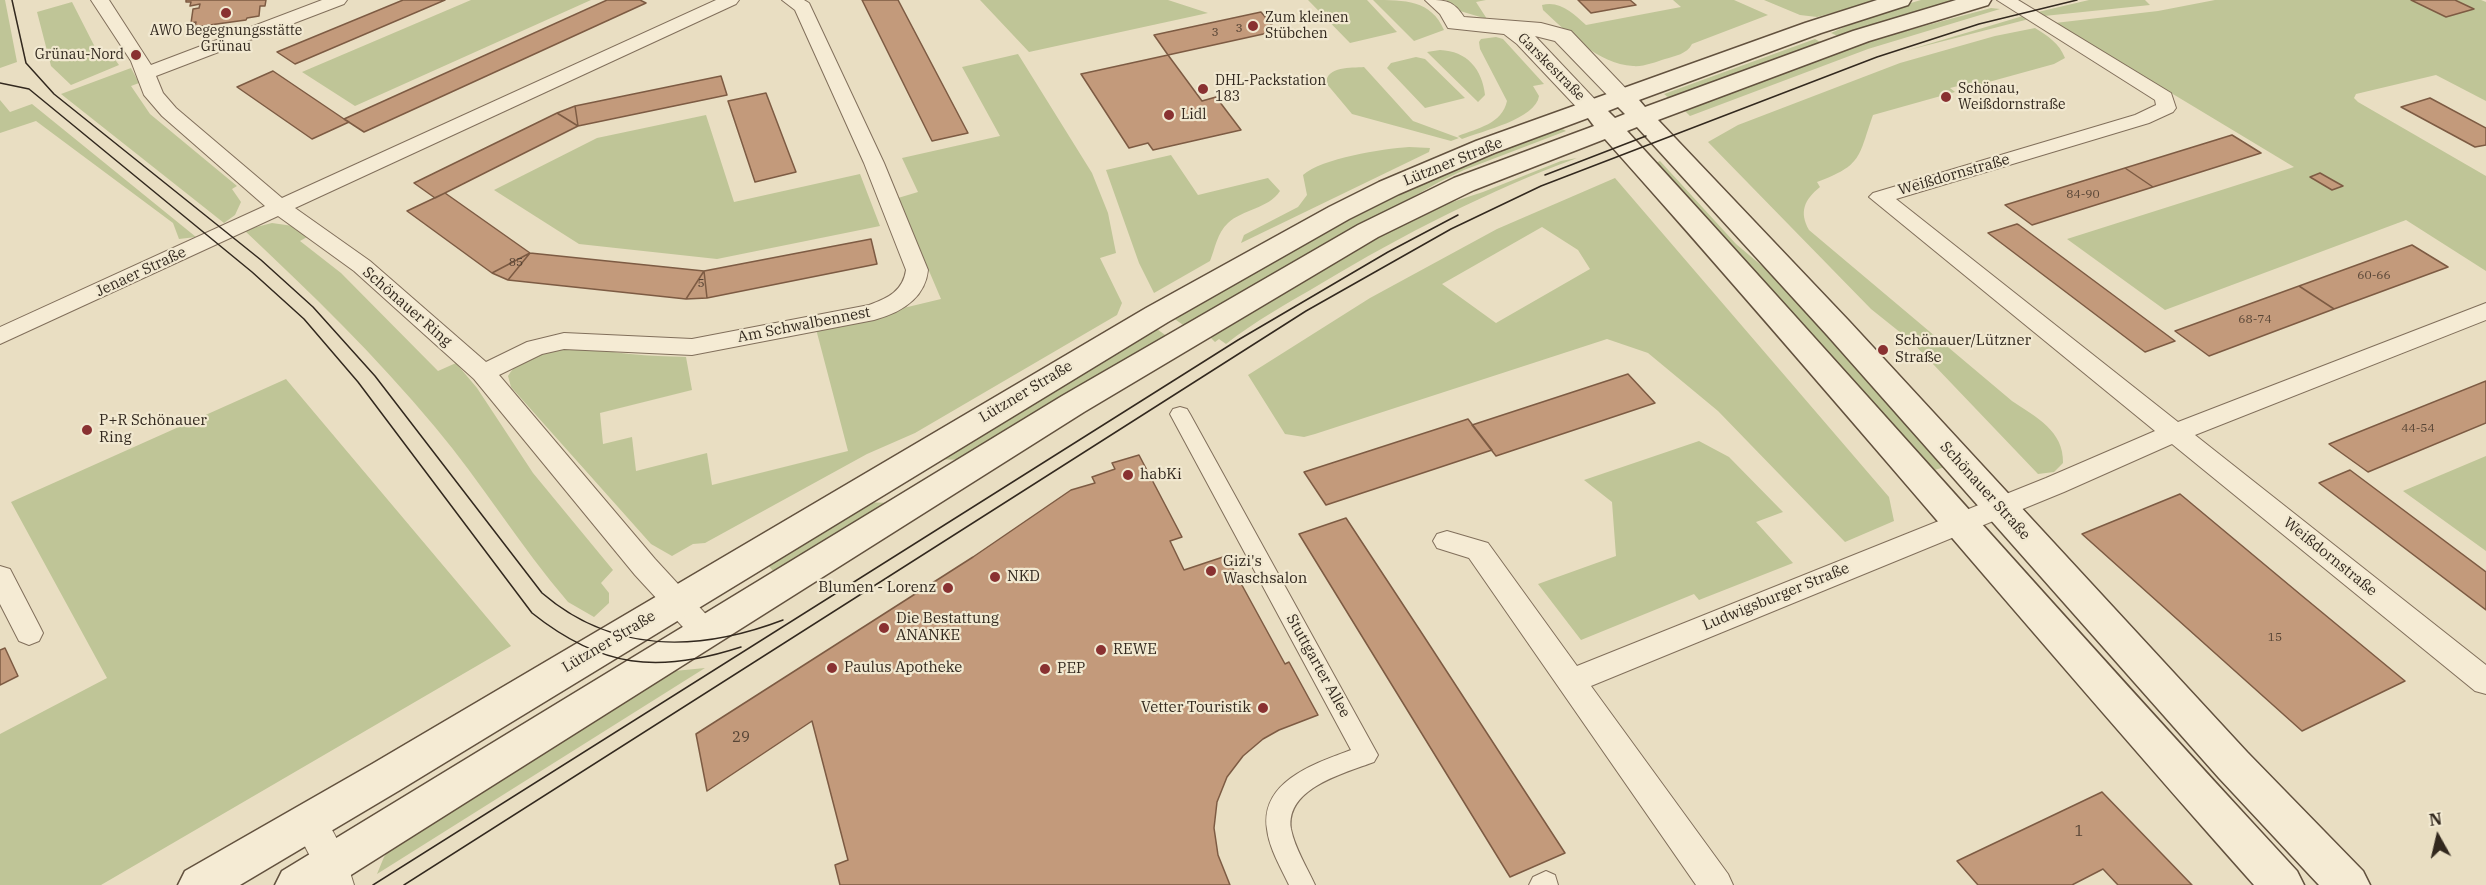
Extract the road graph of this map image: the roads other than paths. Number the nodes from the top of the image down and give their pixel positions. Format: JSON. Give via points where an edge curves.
{"nodes":[{"id":1,"x":100,"y":0,"type":"edge"},
{"id":2,"x":338,"y":0,"type":"edge"},
{"id":3,"x":730,"y":0,"type":"edge"},
{"id":4,"x":791,"y":0,"type":"edge"},
{"id":5,"x":1436,"y":0,"type":"edge"},
{"id":6,"x":1900,"y":0,"type":"edge"},
{"id":7,"x":1980,"y":0,"type":"edge"},
{"id":8,"x":2006,"y":0,"type":"edge"},
{"id":9,"x":1509,"y":27,"type":"junction"},
{"id":10,"x":144,"y":74,"type":"junction"},
{"id":11,"x":1592,"y":109,"type":"junction"},
{"id":12,"x":1624,"y":114,"type":"junction"},
{"id":13,"x":1546,"y":152,"type":"junction"},
{"id":14,"x":1642,"y":163,"type":"junction"},
{"id":15,"x":281,"y":208,"type":"junction"},
{"id":16,"x":2486,"y":311,"type":"edge"},
{"id":17,"x":0,"y":336,"type":"edge"},
{"id":18,"x":483,"y":373,"type":"junction"},
{"id":19,"x":1180,"y":414,"type":"dead end"},
{"id":20,"x":2174,"y":433,"type":"junction"},
{"id":21,"x":1980,"y":514,"type":"junction"},
{"id":22,"x":1447,"y":541,"type":"dead end"},
{"id":23,"x":0,"y":577,"type":"edge"},
{"id":24,"x":676,"y":602,"type":"junction"},
{"id":25,"x":704,"y":631,"type":"junction"},
{"id":26,"x":29,"y":633,"type":"dead end"},
{"id":27,"x":1571,"y":681,"type":"junction"},
{"id":28,"x":2486,"y":681,"type":"edge"},
{"id":29,"x":309,"y":820,"type":"junction"},
{"id":30,"x":321,"y":877,"type":"edge"},
{"id":31,"x":200,"y":885,"type":"edge"},
{"id":32,"x":1302,"y":885,"type":"edge"},
{"id":33,"x":1716,"y":885,"type":"edge"},
{"id":34,"x":2282,"y":885,"type":"edge"},
{"id":35,"x":2348,"y":885,"type":"edge"}],
"edges":[{"from":1,"to":10,"type":"street","name":"Schönauer Ring","via":[[140,61]]},
{"from":2,"to":10,"type":"street"},
{"from":3,"to":15,"type":"street"},
{"from":4,"to":18,"type":"street","name":"Am Schwalbennest","via":[[803,7],[874,163],[917,270],[917,281],[909,293],[874,312],[692,347],[564,341],[535,348]]},
{"from":5,"to":9,"type":"street","name":"Garskestraße","via":[[1449,10],[1456,23]]},
{"from":6,"to":12,"type":"main road","name":"Lützner Straße","via":[[1813,28]]},
{"from":7,"to":12,"type":"main road","name":"Lützner Straße"},
{"from":8,"to":20,"type":"street","name":"Weißdornstraße","via":[[2164,96],[2166,108],[2142,119],[1880,197]]},
{"from":9,"to":11,"type":"street","name":"Garskestraße","via":[[1526,39]]},
{"from":9,"to":12,"type":"street","name":"Garskestraße","via":[[1563,36]]},
{"from":10,"to":15,"type":"street","name":"Schönauer Ring","via":[[154,95],[169,112]]},
{"from":11,"to":12,"type":"main road","name":"Schönauer Straße"},
{"from":11,"to":24,"type":"main road","name":"Lützner Straße","via":[[1443,165],[1311,227]]},
{"from":12,"to":13,"type":"main road","name":"Lützner Straße"},
{"from":12,"to":14,"type":"main road","name":"Schönauer Straße"},
{"from":12,"to":21,"type":"main road","name":"Schönauer Straße","via":[[1818,307]]},
{"from":13,"to":14,"type":"main road","via":[[1597,154]]},
{"from":13,"to":25,"type":"main road","name":"Lützner Straße","via":[[1432,199],[1297,271]]},
{"from":14,"to":21,"type":"main road","name":"Schönauer Straße"},
{"from":15,"to":17,"type":"street","name":"Jenaer Straße"},
{"from":15,"to":18,"type":"street","name":"Schönauer Ring","via":[[362,266]]},
{"from":16,"to":20,"type":"street"},
{"from":18,"to":24,"type":"street","name":"Schönauer Ring"},
{"from":19,"to":32,"type":"street","name":"Stuttgarter Allee","via":[[1366,755],[1310,777],[1287,796],[1278,827]]},
{"from":20,"to":21,"type":"street"},
{"from":20,"to":28,"type":"street","name":"Weißdornstraße"},
{"from":21,"to":27,"type":"street","name":"Ludwigsburger Straße"},
{"from":21,"to":34,"type":"main road","name":"Schönauer Straße","via":[[2186,780]]},
{"from":21,"to":35,"type":"main road","name":"Schönauer Straße"},
{"from":22,"to":27,"type":"street","via":[[1478,550]]},
{"from":23,"to":26,"type":"street"},
{"from":24,"to":25,"type":"street","name":"Schönauer Ring"},
{"from":24,"to":29,"type":"main road","name":"Lützner Straße"},
{"from":25,"to":30,"type":"main road","name":"Lützner Straße"},
{"from":27,"to":33,"type":"street"},
{"from":29,"to":30,"type":"street"},
{"from":29,"to":31,"type":"main road","name":"Lützner Straße"}]}
